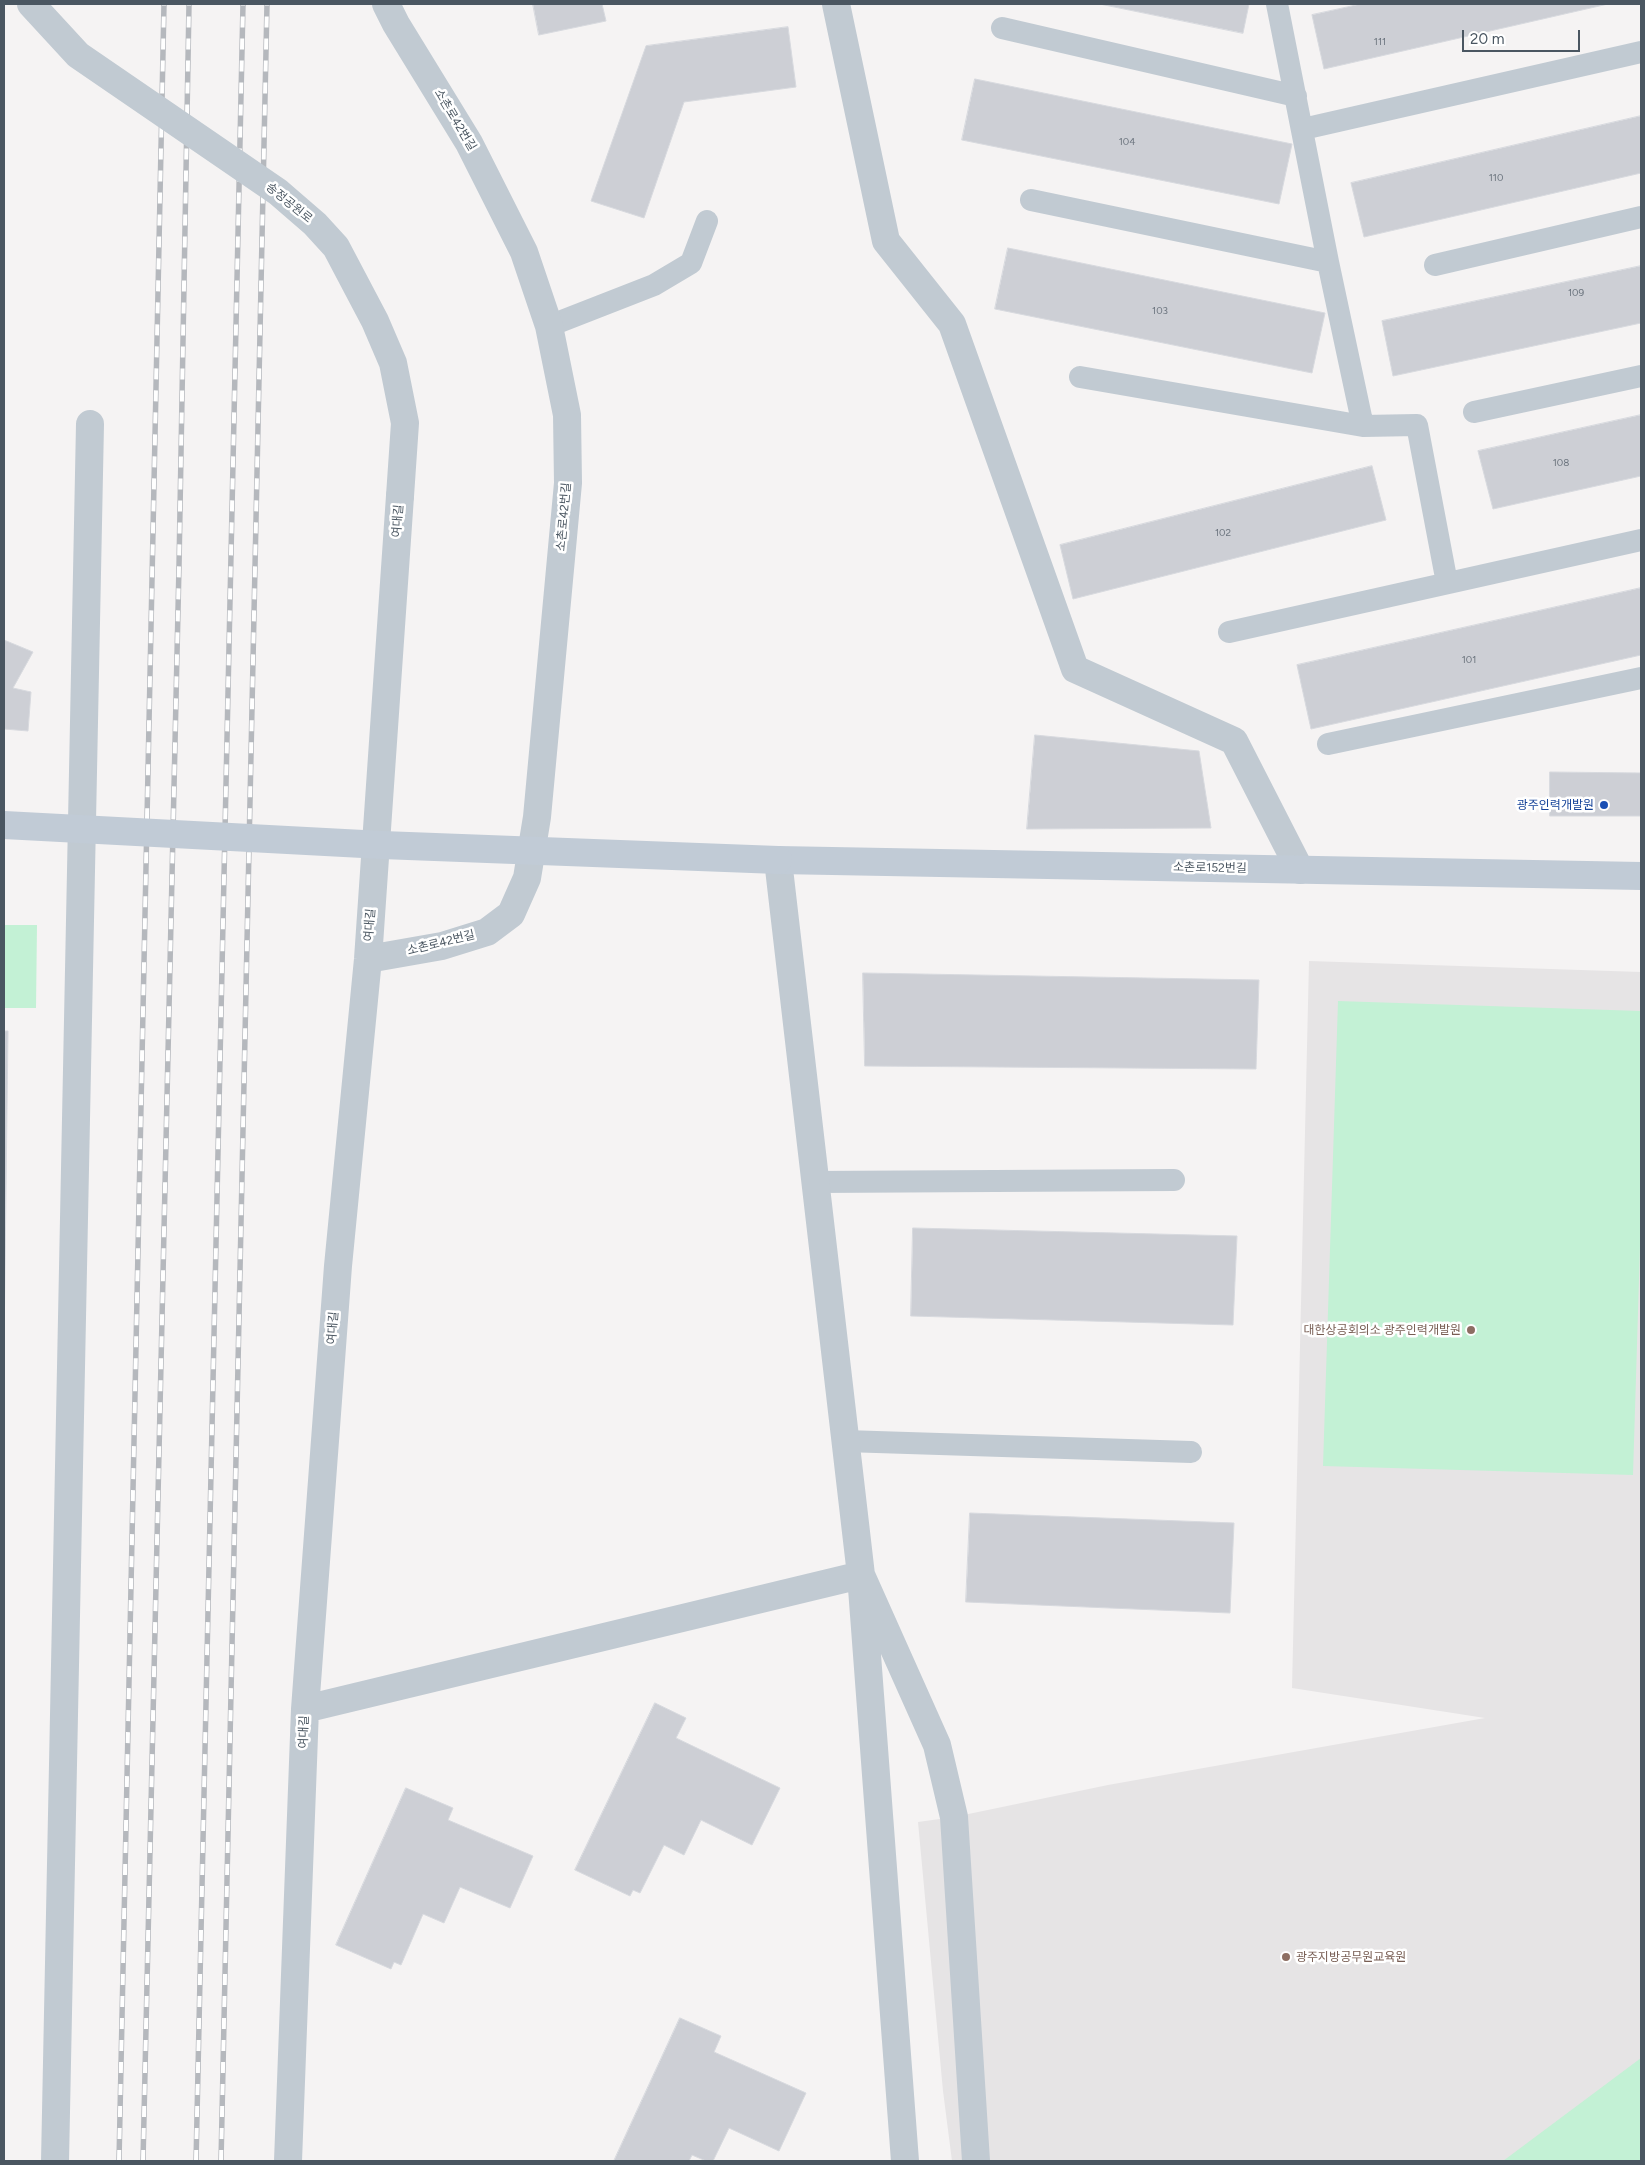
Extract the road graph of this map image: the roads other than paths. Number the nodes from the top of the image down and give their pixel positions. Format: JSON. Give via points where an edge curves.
{"nodes":[{"id":1,"x":31,"y":4,"type":"edge"},
{"id":2,"x":386,"y":4,"type":"edge"},
{"id":3,"x":836,"y":4,"type":"edge"},
{"id":4,"x":1277,"y":4,"type":"edge"},
{"id":5,"x":1002,"y":28,"type":"dead end"},
{"id":6,"x":1641,"y":52,"type":"edge"},
{"id":7,"x":1296,"y":96,"type":"junction"},
{"id":8,"x":1303,"y":129,"type":"junction"},
{"id":9,"x":1031,"y":200,"type":"dead end"},
{"id":10,"x":1641,"y":218,"type":"edge"},
{"id":11,"x":707,"y":222,"type":"dead end"},
{"id":12,"x":1328,"y":262,"type":"junction"},
{"id":13,"x":1435,"y":265,"type":"dead end"},
{"id":14,"x":549,"y":326,"type":"junction"},
{"id":15,"x":1641,"y":376,"type":"edge"},
{"id":16,"x":1080,"y":377,"type":"dead end"},
{"id":17,"x":1474,"y":412,"type":"dead end"},
{"id":18,"x":90,"y":424,"type":"dead end"},
{"id":19,"x":1363,"y":426,"type":"junction"},
{"id":20,"x":400,"y":496,"type":"joint"},
{"id":21,"x":1641,"y":540,"type":"edge"},
{"id":22,"x":1447,"y":583,"type":"junction"},
{"id":23,"x":1230,"y":632,"type":"dead end"},
{"id":24,"x":1641,"y":678,"type":"edge"},
{"id":25,"x":1328,"y":744,"type":"dead end"},
{"id":26,"x":4,"y":825,"type":"edge"},
{"id":27,"x":778,"y":860,"type":"junction"},
{"id":28,"x":1300,"y":870,"type":"junction"},
{"id":29,"x":1641,"y":876,"type":"edge"},
{"id":30,"x":368,"y":960,"type":"junction"},
{"id":31,"x":1174,"y":1180,"type":"dead end"},
{"id":32,"x":815,"y":1182,"type":"junction"},
{"id":33,"x":845,"y":1441,"type":"junction"},
{"id":34,"x":1191,"y":1452,"type":"dead end"},
{"id":35,"x":861,"y":1574,"type":"junction"},
{"id":36,"x":305,"y":1709,"type":"junction"},
{"id":37,"x":55,"y":2161,"type":"edge"},
{"id":38,"x":288,"y":2161,"type":"edge"},
{"id":39,"x":905,"y":2161,"type":"edge"},
{"id":40,"x":976,"y":2161,"type":"edge"}],
"edges":[{"from":1,"to":20,"type":"street","name":"송정공원로","bridge":true,"via":[[78,55],[278,192],[336,247],[393,363],[405,423]]},
{"from":2,"to":14,"type":"street","name":"소촌로42번길","via":[[496,192],[524,252]]},
{"from":3,"to":28,"type":"street","via":[[886,241],[952,324],[1075,669],[1234,741]]},
{"from":4,"to":7,"type":"lane"},
{"from":5,"to":7,"type":"lane"},
{"from":6,"to":8,"type":"lane"},
{"from":7,"to":8,"type":"lane"},
{"from":8,"to":12,"type":"lane"},
{"from":9,"to":12,"type":"lane"},
{"from":10,"to":13,"type":"lane"},
{"from":11,"to":14,"type":"lane","via":[[691,262],[654,285]]},
{"from":12,"to":19,"type":"lane"},
{"from":14,"to":30,"type":"street","name":"소촌로42번길","via":[[567,415],[568,483],[537,817],[527,878],[511,914],[487,932],[442,946]]},
{"from":15,"to":17,"type":"lane"},
{"from":16,"to":19,"type":"lane"},
{"from":18,"to":37,"type":"street"},
{"from":19,"to":22,"type":"lane","via":[[1417,425]]},
{"from":20,"to":30,"type":"street","name":"여대길"},
{"from":21,"to":22,"type":"lane"},
{"from":22,"to":23,"type":"lane"},
{"from":24,"to":25,"type":"lane"},
{"from":26,"to":27,"type":"street","name":"소촌로152번길","bridge":true,"via":[[382,845]]},
{"from":27,"to":28,"type":"street","name":"소촌로152번길"},
{"from":27,"to":32,"type":"street"},
{"from":28,"to":29,"type":"street","name":"소촌로152번길"},
{"from":30,"to":36,"type":"street","name":"여대길","via":[[338,1266]]},
{"from":31,"to":32,"type":"lane"},
{"from":32,"to":33,"type":"street"},
{"from":33,"to":34,"type":"lane"},
{"from":33,"to":35,"type":"street"},
{"from":35,"to":36,"type":"street"},
{"from":35,"to":39,"type":"street"},
{"from":35,"to":40,"type":"street","via":[[937,1745],[954,1817]]},
{"from":36,"to":38,"type":"street","name":"여대길"}]}
